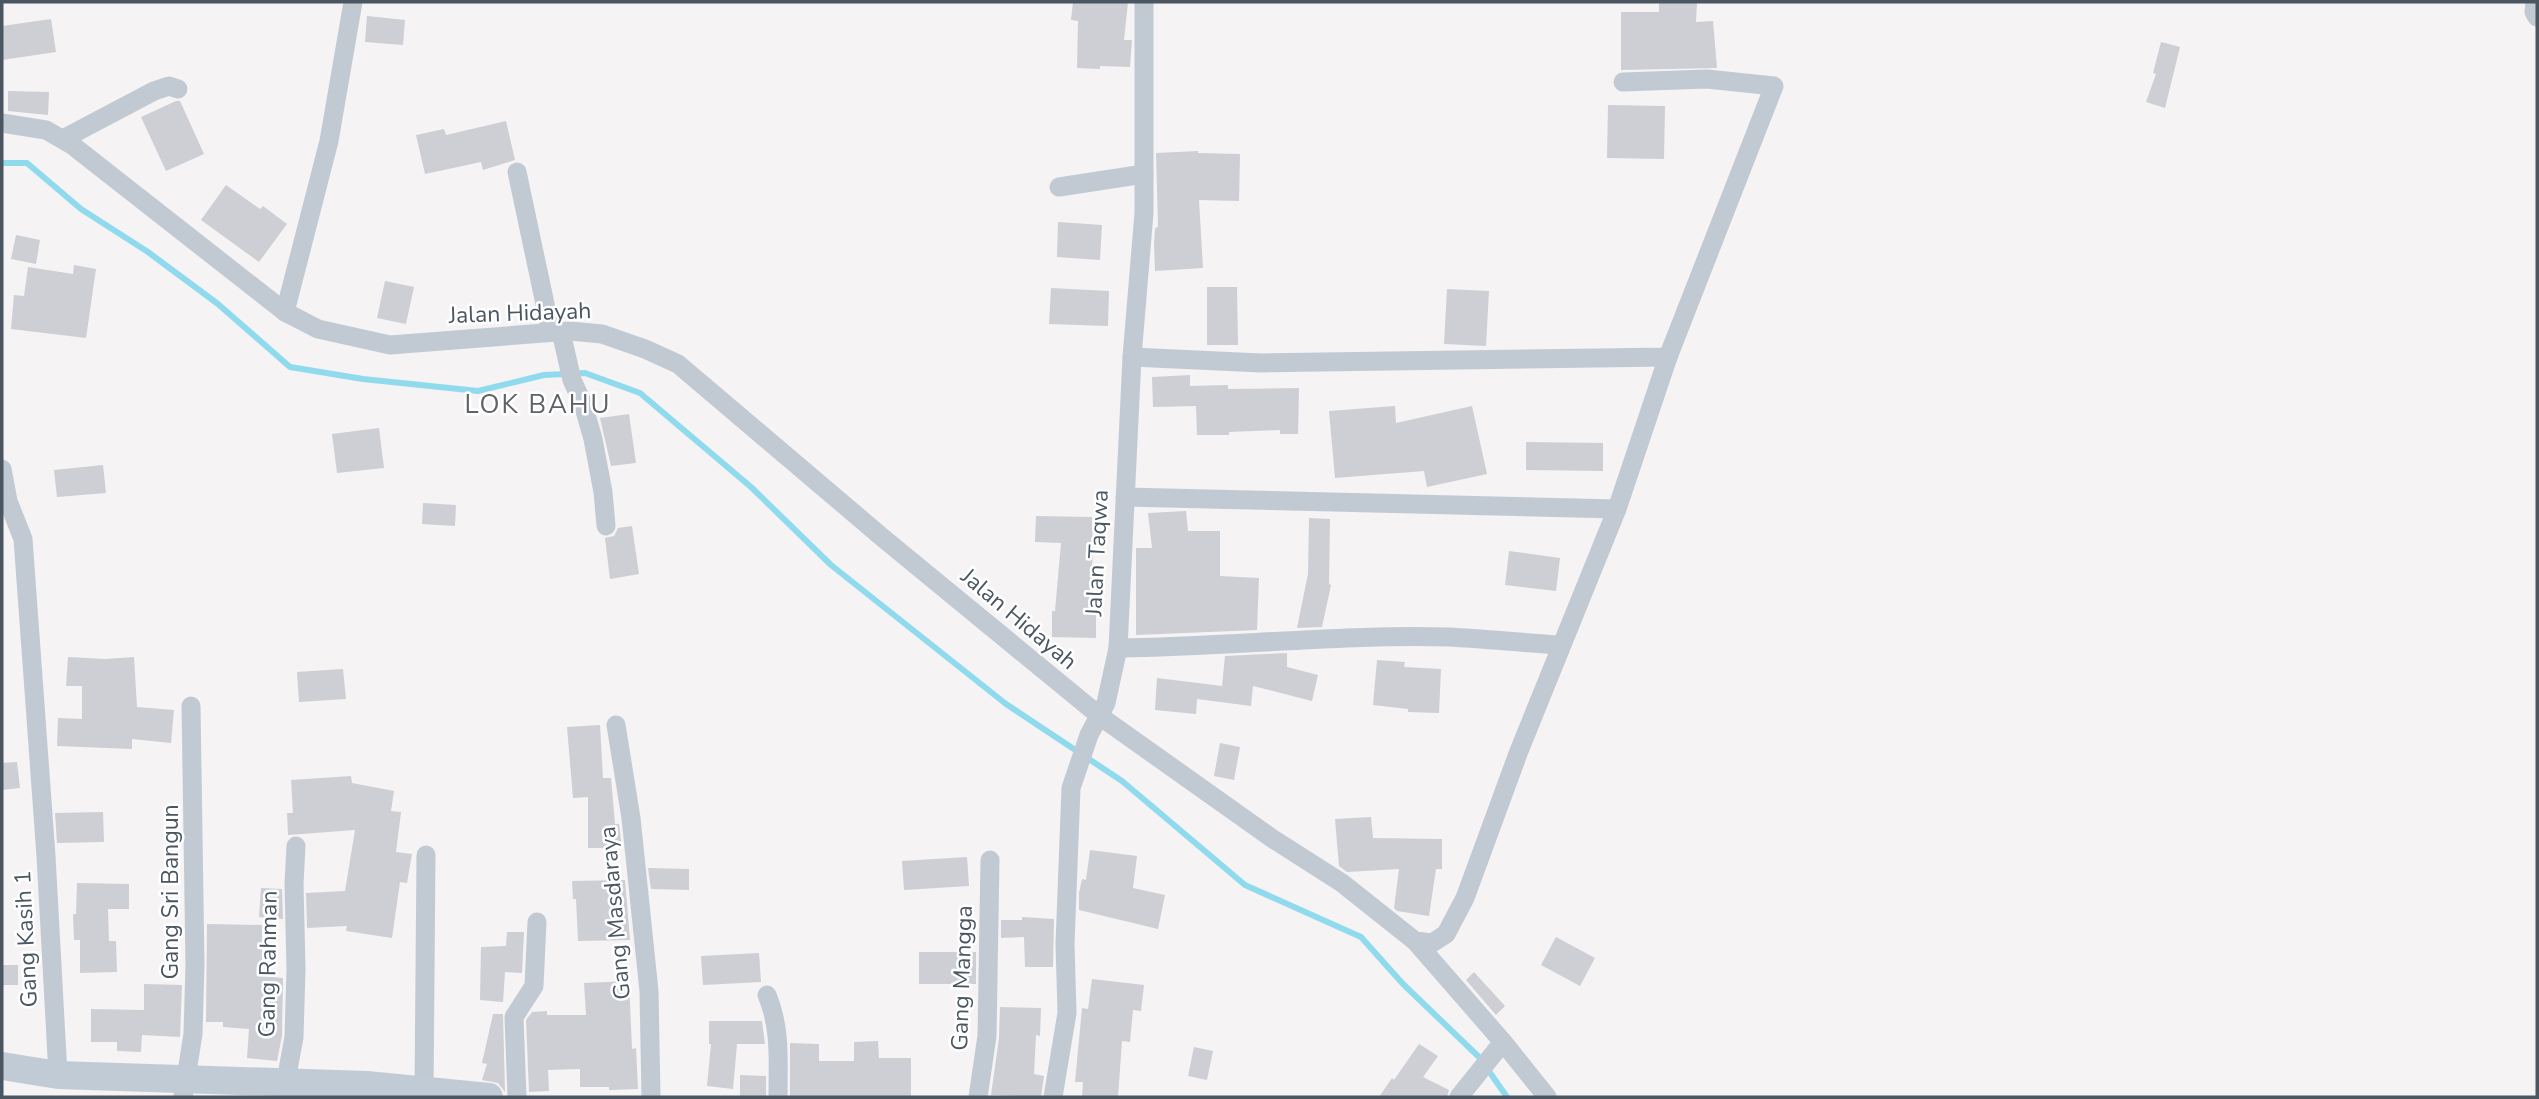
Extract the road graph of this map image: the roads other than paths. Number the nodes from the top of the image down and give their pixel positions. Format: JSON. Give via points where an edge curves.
{"nodes":[{"id":1,"x":353,"y":2,"type":"edge"},
{"id":2,"x":1144,"y":2,"type":"edge"},
{"id":3,"x":2535,"y":2,"type":"edge"},
{"id":4,"x":2537,"y":17,"type":"edge"},
{"id":5,"x":1623,"y":82,"type":"dead end"},
{"id":6,"x":178,"y":89,"type":"dead end"},
{"id":7,"x":2,"y":123,"type":"edge"},
{"id":8,"x":63,"y":139,"type":"junction"},
{"id":9,"x":517,"y":172,"type":"dead end"},
{"id":10,"x":1144,"y":174,"type":"junction"},
{"id":11,"x":1059,"y":187,"type":"dead end"},
{"id":12,"x":285,"y":312,"type":"junction"},
{"id":13,"x":556,"y":332,"type":"junction"},
{"id":14,"x":1668,"y":357,"type":"junction"},
{"id":15,"x":1132,"y":358,"type":"junction"},
{"id":16,"x":2,"y":469,"type":"edge"},
{"id":17,"x":1125,"y":497,"type":"junction"},
{"id":18,"x":1618,"y":509,"type":"junction"},
{"id":19,"x":606,"y":526,"type":"dead end"},
{"id":20,"x":1561,"y":645,"type":"junction"},
{"id":21,"x":1118,"y":648,"type":"junction"},
{"id":22,"x":191,"y":706,"type":"dead end"},
{"id":23,"x":1101,"y":718,"type":"junction"},
{"id":24,"x":616,"y":725,"type":"dead end"},
{"id":25,"x":296,"y":846,"type":"dead end"},
{"id":26,"x":425,"y":855,"type":"dead end"},
{"id":27,"x":990,"y":860,"type":"dead end"},
{"id":28,"x":537,"y":922,"type":"dead end"},
{"id":29,"x":1415,"y":942,"type":"junction"},
{"id":30,"x":767,"y":995,"type":"dead end"},
{"id":31,"x":1497,"y":1048,"type":"junction"},
{"id":32,"x":2,"y":1066,"type":"edge"},
{"id":33,"x":58,"y":1075,"type":"junction"},
{"id":34,"x":185,"y":1087,"type":"edge"},
{"id":35,"x":285,"y":1090,"type":"edge"},
{"id":36,"x":424,"y":1091,"type":"junction"},
{"id":37,"x":1461,"y":1094,"type":"edge"},
{"id":38,"x":483,"y":1097,"type":"edge"},
{"id":39,"x":517,"y":1097,"type":"edge"},
{"id":40,"x":651,"y":1097,"type":"edge"},
{"id":41,"x":778,"y":1097,"type":"edge"},
{"id":42,"x":978,"y":1097,"type":"edge"},
{"id":43,"x":1053,"y":1097,"type":"edge"},
{"id":44,"x":1547,"y":1097,"type":"edge"}],
"edges":[{"from":1,"to":12,"type":"street","via":[[328,141]]},
{"from":2,"to":10,"type":"street","name":"Jalan Taqwa"},
{"from":3,"to":4,"type":"street"},
{"from":5,"to":14,"type":"street","via":[[1707,79],[1774,86]]},
{"from":6,"to":8,"type":"street","via":[[169,86],[153,91]]},
{"from":7,"to":8,"type":"street","name":"Jalan Hidayah","via":[[47,130]]},
{"from":8,"to":12,"type":"street","name":"Jalan Hidayah"},
{"from":9,"to":13,"type":"street"},
{"from":10,"to":11,"type":"street"},
{"from":10,"to":15,"type":"street","name":"Jalan Taqwa"},
{"from":12,"to":13,"type":"street","name":"Jalan Hidayah","via":[[318,329],[390,345]]},
{"from":13,"to":19,"type":"street","via":[[593,439]]},
{"from":13,"to":23,"type":"street","name":"Jalan Hidayah","via":[[602,334],[678,364]]},
{"from":14,"to":15,"type":"street","via":[[1261,363]]},
{"from":14,"to":18,"type":"street"},
{"from":15,"to":17,"type":"street","name":"Jalan Taqwa"},
{"from":16,"to":33,"type":"street","name":"Gang Kasih 1","via":[[23,539]]},
{"from":17,"to":18,"type":"street"},
{"from":17,"to":21,"type":"street","name":"Jalan Taqwa"},
{"from":18,"to":20,"type":"street"},
{"from":20,"to":21,"type":"street","via":[[1449,637]]},
{"from":20,"to":29,"type":"street","via":[[1465,898],[1446,934],[1432,943]]},
{"from":21,"to":23,"type":"street","name":"Jalan Taqwa"},
{"from":22,"to":34,"type":"street","name":"Gang Sri Bangun","via":[[195,964],[193,1034]]},
{"from":23,"to":29,"type":"street","name":"Jalan Hidayah","via":[[1342,883]]},
{"from":23,"to":43,"type":"street","name":"Jalan Taqwa","via":[[1089,735],[1071,788],[1067,1013]]},
{"from":24,"to":40,"type":"street","name":"Gang Masdaraya","via":[[649,991]]},
{"from":25,"to":35,"type":"street","name":"Gang Rahman","via":[[293,1037]]},
{"from":26,"to":36,"type":"street"},
{"from":27,"to":42,"type":"street","name":"Gang Mangga","via":[[987,1036]]},
{"from":28,"to":39,"type":"street","via":[[534,986],[513,1017]]},
{"from":29,"to":31,"type":"street","name":"Jalan Hidayah"},
{"from":30,"to":41,"type":"street","via":[[777,1029]]},
{"from":31,"to":37,"type":"street"},
{"from":31,"to":44,"type":"street","name":"Jalan Hidayah"},
{"from":32,"to":33,"type":"street"},
{"from":33,"to":34,"type":"street"},
{"from":34,"to":35,"type":"street"},
{"from":35,"to":36,"type":"street","via":[[367,1085]]},
{"from":36,"to":38,"type":"street"}]}
